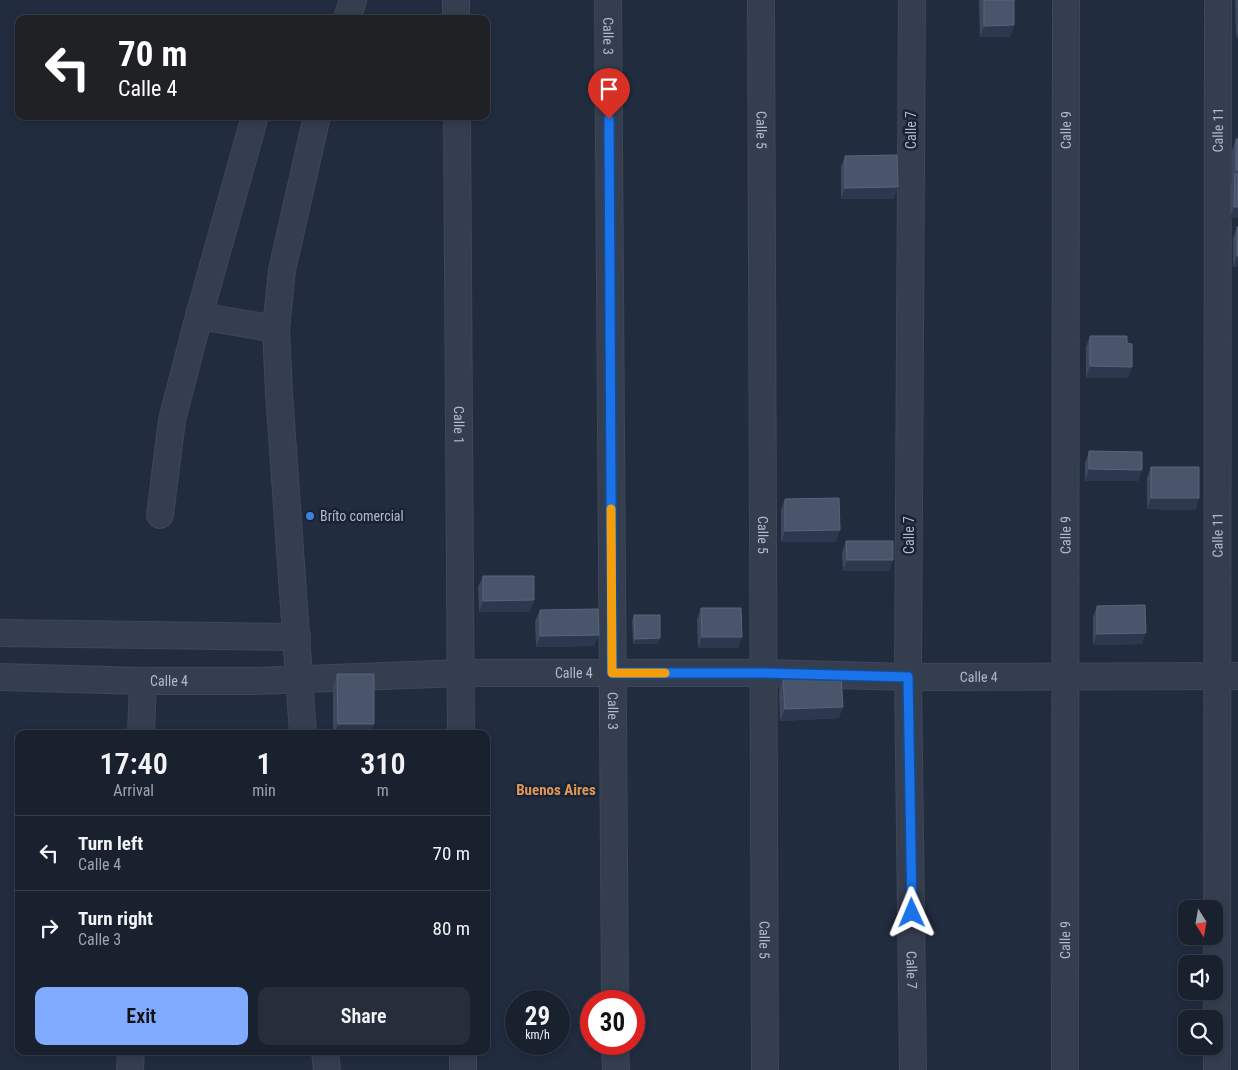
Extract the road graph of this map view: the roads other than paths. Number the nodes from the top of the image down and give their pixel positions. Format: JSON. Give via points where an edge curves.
{"nodes":[{"id":1,"x":353,"y":0,"type":"edge"},
{"id":2,"x":456,"y":0,"type":"edge"},
{"id":3,"x":608,"y":0,"type":"edge"},
{"id":4,"x":762,"y":0,"type":"edge"},
{"id":5,"x":912,"y":0,"type":"edge"},
{"id":6,"x":1066,"y":0,"type":"edge"},
{"id":7,"x":1218,"y":0,"type":"edge"},
{"id":8,"x":348,"y":15,"type":"edge"},
{"id":9,"x":456,"y":15,"type":"edge"},
{"id":10,"x":253,"y":120,"type":"edge"},
{"id":11,"x":315,"y":120,"type":"edge"},
{"id":12,"x":456,"y":120,"type":"edge"},
{"id":13,"x":199,"y":316,"type":"junction"},
{"id":14,"x":276,"y":328,"type":"junction"},
{"id":15,"x":160,"y":515,"type":"dead end"},
{"id":16,"x":0,"y":633,"type":"edge"},
{"id":17,"x":297,"y":637,"type":"junction"},
{"id":18,"x":461,"y":673,"type":"junction"},
{"id":19,"x":612,"y":673,"type":"junction"},
{"id":20,"x":764,"y":673,"type":"junction"},
{"id":21,"x":1228,"y":676,"type":"edge"},
{"id":22,"x":0,"y":677,"type":"edge"},
{"id":23,"x":908,"y":677,"type":"junction"},
{"id":24,"x":1065,"y":677,"type":"junction"},
{"id":25,"x":299,"y":679,"type":"junction"},
{"id":26,"x":143,"y":681,"type":"junction"},
{"id":27,"x":142,"y":730,"type":"edge"},
{"id":28,"x":303,"y":730,"type":"edge"},
{"id":29,"x":461,"y":730,"type":"edge"},
{"id":30,"x":615,"y":990,"type":"edge"},
{"id":31,"x":130,"y":1055,"type":"edge"},
{"id":32,"x":325,"y":1055,"type":"edge"},
{"id":33,"x":463,"y":1055,"type":"edge"},
{"id":34,"x":615,"y":1055,"type":"edge"},
{"id":35,"x":130,"y":1070,"type":"edge"},
{"id":36,"x":327,"y":1070,"type":"edge"},
{"id":37,"x":463,"y":1070,"type":"edge"},
{"id":38,"x":616,"y":1070,"type":"edge"},
{"id":39,"x":765,"y":1070,"type":"edge"},
{"id":40,"x":914,"y":1070,"type":"edge"},
{"id":41,"x":1065,"y":1070,"type":"edge"},
{"id":42,"x":1217,"y":1070,"type":"edge"}],
"edges":[{"from":1,"to":8,"type":"street"},
{"from":2,"to":9,"type":"street"},
{"from":3,"to":19,"type":"street","name":"Calle 3"},
{"from":4,"to":20,"type":"street","name":"Calle 5"},
{"from":5,"to":23,"type":"street","name":"Calle 7"},
{"from":6,"to":24,"type":"street","name":"Calle 9"},
{"from":7,"to":21,"type":"street","name":"Calle 11"},
{"from":10,"to":13,"type":"street"},
{"from":11,"to":14,"type":"street","via":[[282,270]]},
{"from":12,"to":18,"type":"street","name":"Calle 1"},
{"from":13,"to":14,"type":"street"},
{"from":13,"to":15,"type":"street","via":[[172,420]]},
{"from":14,"to":17,"type":"street"},
{"from":16,"to":17,"type":"street"},
{"from":17,"to":25,"type":"street"},
{"from":18,"to":19,"type":"street","name":"Calle 4"},
{"from":18,"to":25,"type":"street","name":"Calle 4"},
{"from":18,"to":29,"type":"street","name":"Calle 1"},
{"from":19,"to":20,"type":"street","name":"Calle 4"},
{"from":19,"to":30,"type":"street","name":"Calle 3"},
{"from":20,"to":23,"type":"street","name":"Calle 4"},
{"from":20,"to":39,"type":"street","name":"Calle 5"},
{"from":21,"to":24,"type":"street","name":"Calle 4"},
{"from":21,"to":42,"type":"street","name":"Calle 11"},
{"from":22,"to":26,"type":"street","name":"Calle 4"},
{"from":23,"to":24,"type":"street","name":"Calle 4"},
{"from":23,"to":40,"type":"street","name":"Calle 7"},
{"from":24,"to":41,"type":"street","name":"Calle 9"},
{"from":25,"to":26,"type":"street","name":"Calle 4"},
{"from":25,"to":28,"type":"street"},
{"from":26,"to":27,"type":"street"},
{"from":31,"to":35,"type":"street"},
{"from":32,"to":36,"type":"street"},
{"from":33,"to":37,"type":"street"},
{"from":34,"to":38,"type":"street"}]}
